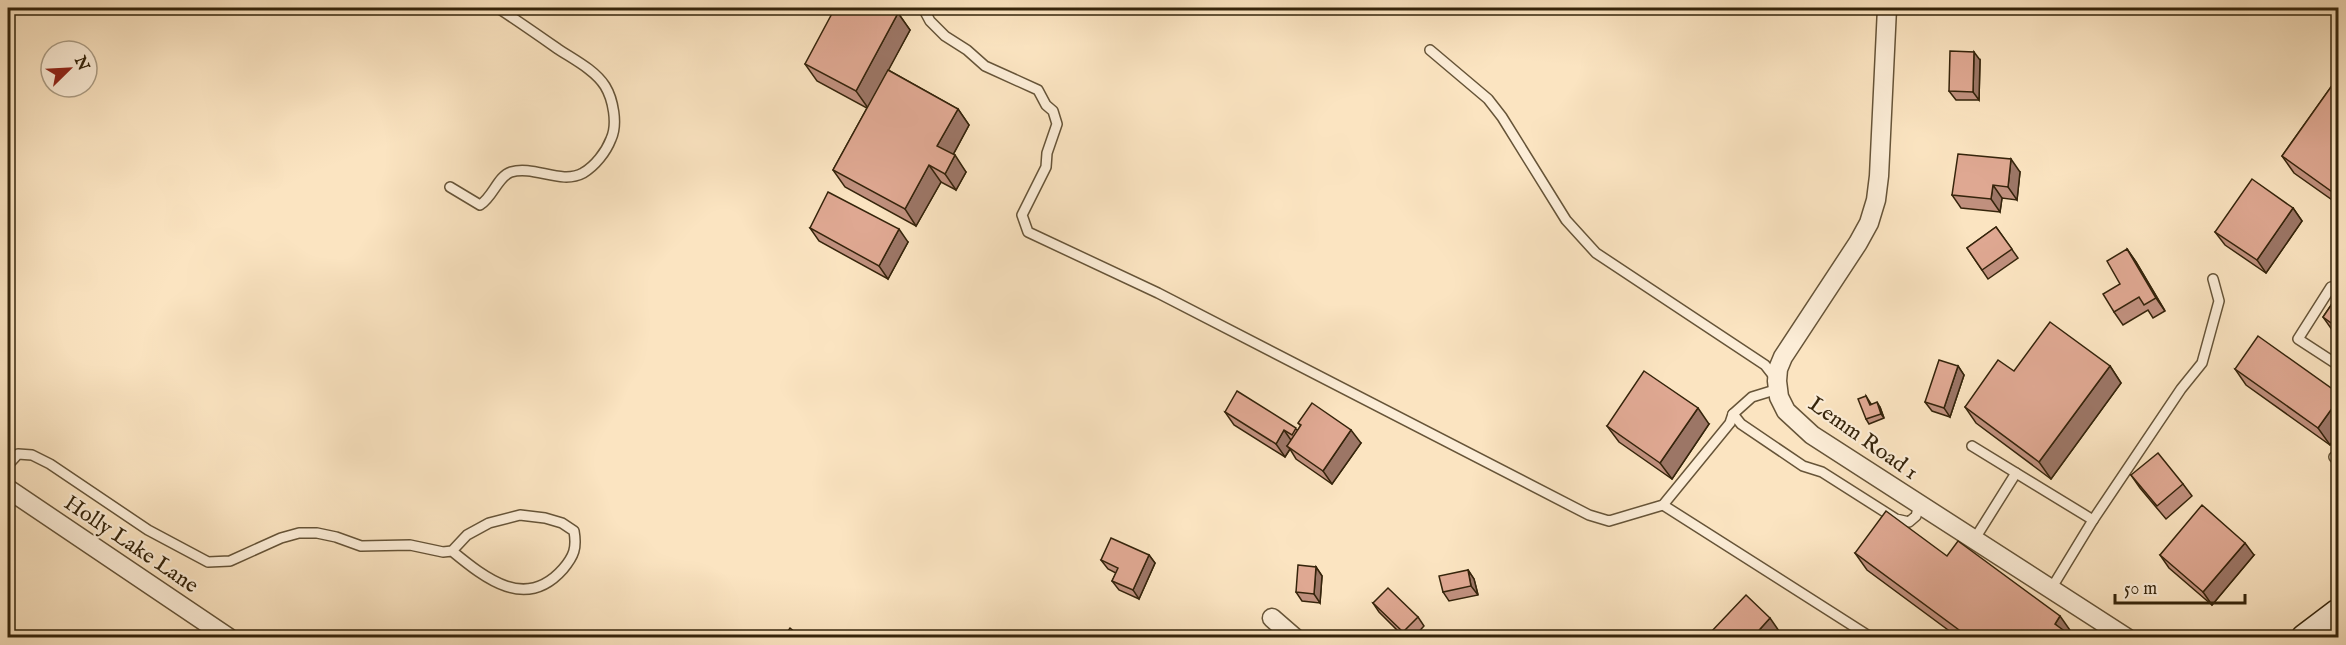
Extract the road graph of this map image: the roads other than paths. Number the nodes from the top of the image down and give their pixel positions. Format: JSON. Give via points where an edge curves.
{"nodes":[{"id":1,"x":498,"y":8,"type":"edge"},
{"id":2,"x":923,"y":8,"type":"edge"},
{"id":3,"x":1887,"y":8,"type":"edge"},
{"id":4,"x":1430,"y":50,"type":"dead end"},
{"id":5,"x":450,"y":187,"type":"dead end"},
{"id":6,"x":2213,"y":279,"type":"dead end"},
{"id":7,"x":2331,"y":287,"type":"dead end"},
{"id":8,"x":2338,"y":365,"type":"edge"},
{"id":9,"x":1778,"y":385,"type":"junction"},
{"id":10,"x":1732,"y":414,"type":"junction"},
{"id":11,"x":1972,"y":446,"type":"dead end"},
{"id":12,"x":8,"y":465,"type":"edge"},
{"id":13,"x":2016,"y":473,"type":"junction"},
{"id":14,"x":8,"y":489,"type":"edge"},
{"id":15,"x":1663,"y":505,"type":"junction"},
{"id":16,"x":1919,"y":505,"type":"junction"},
{"id":17,"x":2093,"y":520,"type":"junction"},
{"id":18,"x":1974,"y":540,"type":"junction"},
{"id":19,"x":452,"y":551,"type":"junction"},
{"id":20,"x":2051,"y":589,"type":"junction"},
{"id":21,"x":2338,"y":613,"type":"edge"},
{"id":22,"x":1272,"y":618,"type":"dead end"},
{"id":23,"x":229,"y":638,"type":"edge"},
{"id":24,"x":1295,"y":638,"type":"edge"},
{"id":25,"x":1872,"y":638,"type":"edge"},
{"id":26,"x":2127,"y":638,"type":"edge"},
{"id":27,"x":2305,"y":638,"type":"edge"}],
"edges":[{"from":1,"to":5,"type":"lane","via":[[590,71],[605,86],[615,120],[613,134],[594,164],[572,178],[514,171],[480,204]]},
{"from":2,"to":15,"type":"lane","via":[[945,36],[985,66],[1038,90],[1053,111],[1057,124],[1046,166],[1022,214],[1028,232],[1158,293],[1589,515],[1609,521]]},
{"from":3,"to":9,"type":"street","via":[[1876,200],[1858,243],[1783,357]]},
{"from":4,"to":9,"type":"lane","via":[[1488,99],[1566,220],[1596,253],[1765,364]]},
{"from":6,"to":17,"type":"lane","via":[[2219,301],[2202,363]]},
{"from":7,"to":8,"type":"lane","via":[[2298,339]]},
{"from":9,"to":10,"type":"lane","via":[[1752,397]]},
{"from":9,"to":16,"type":"street","name":"Lemm Road 1","via":[[1786,411],[1812,435]]},
{"from":10,"to":15,"type":"lane","via":[[1730,423]]},
{"from":10,"to":16,"type":"lane","via":[[1803,466],[1822,472],[1896,519],[1909,522]]},
{"from":11,"to":13,"type":"lane"},
{"from":12,"to":19,"type":"lane","via":[[18,454],[32,455],[148,530],[208,562],[230,561],[299,533],[327,535],[361,546],[410,545]]},
{"from":13,"to":17,"type":"lane"},
{"from":13,"to":18,"type":"lane"},
{"from":14,"to":23,"type":"street","name":"Holly Lake Lane"},
{"from":15,"to":25,"type":"lane"},
{"from":16,"to":18,"type":"street","name":"Lemm Road 1"},
{"from":17,"to":20,"type":"lane"},
{"from":18,"to":20,"type":"street","name":"Lemm Road 1"},
{"from":19,"to":19,"type":"lane","via":[[466,535],[489,523],[520,515],[562,523],[574,531],[577,544],[574,555],[549,583],[531,590],[509,588],[479,573]]},
{"from":20,"to":26,"type":"street","name":"Lemm Road 1"},
{"from":21,"to":27,"type":"main road"},
{"from":22,"to":24,"type":"street"}]}
